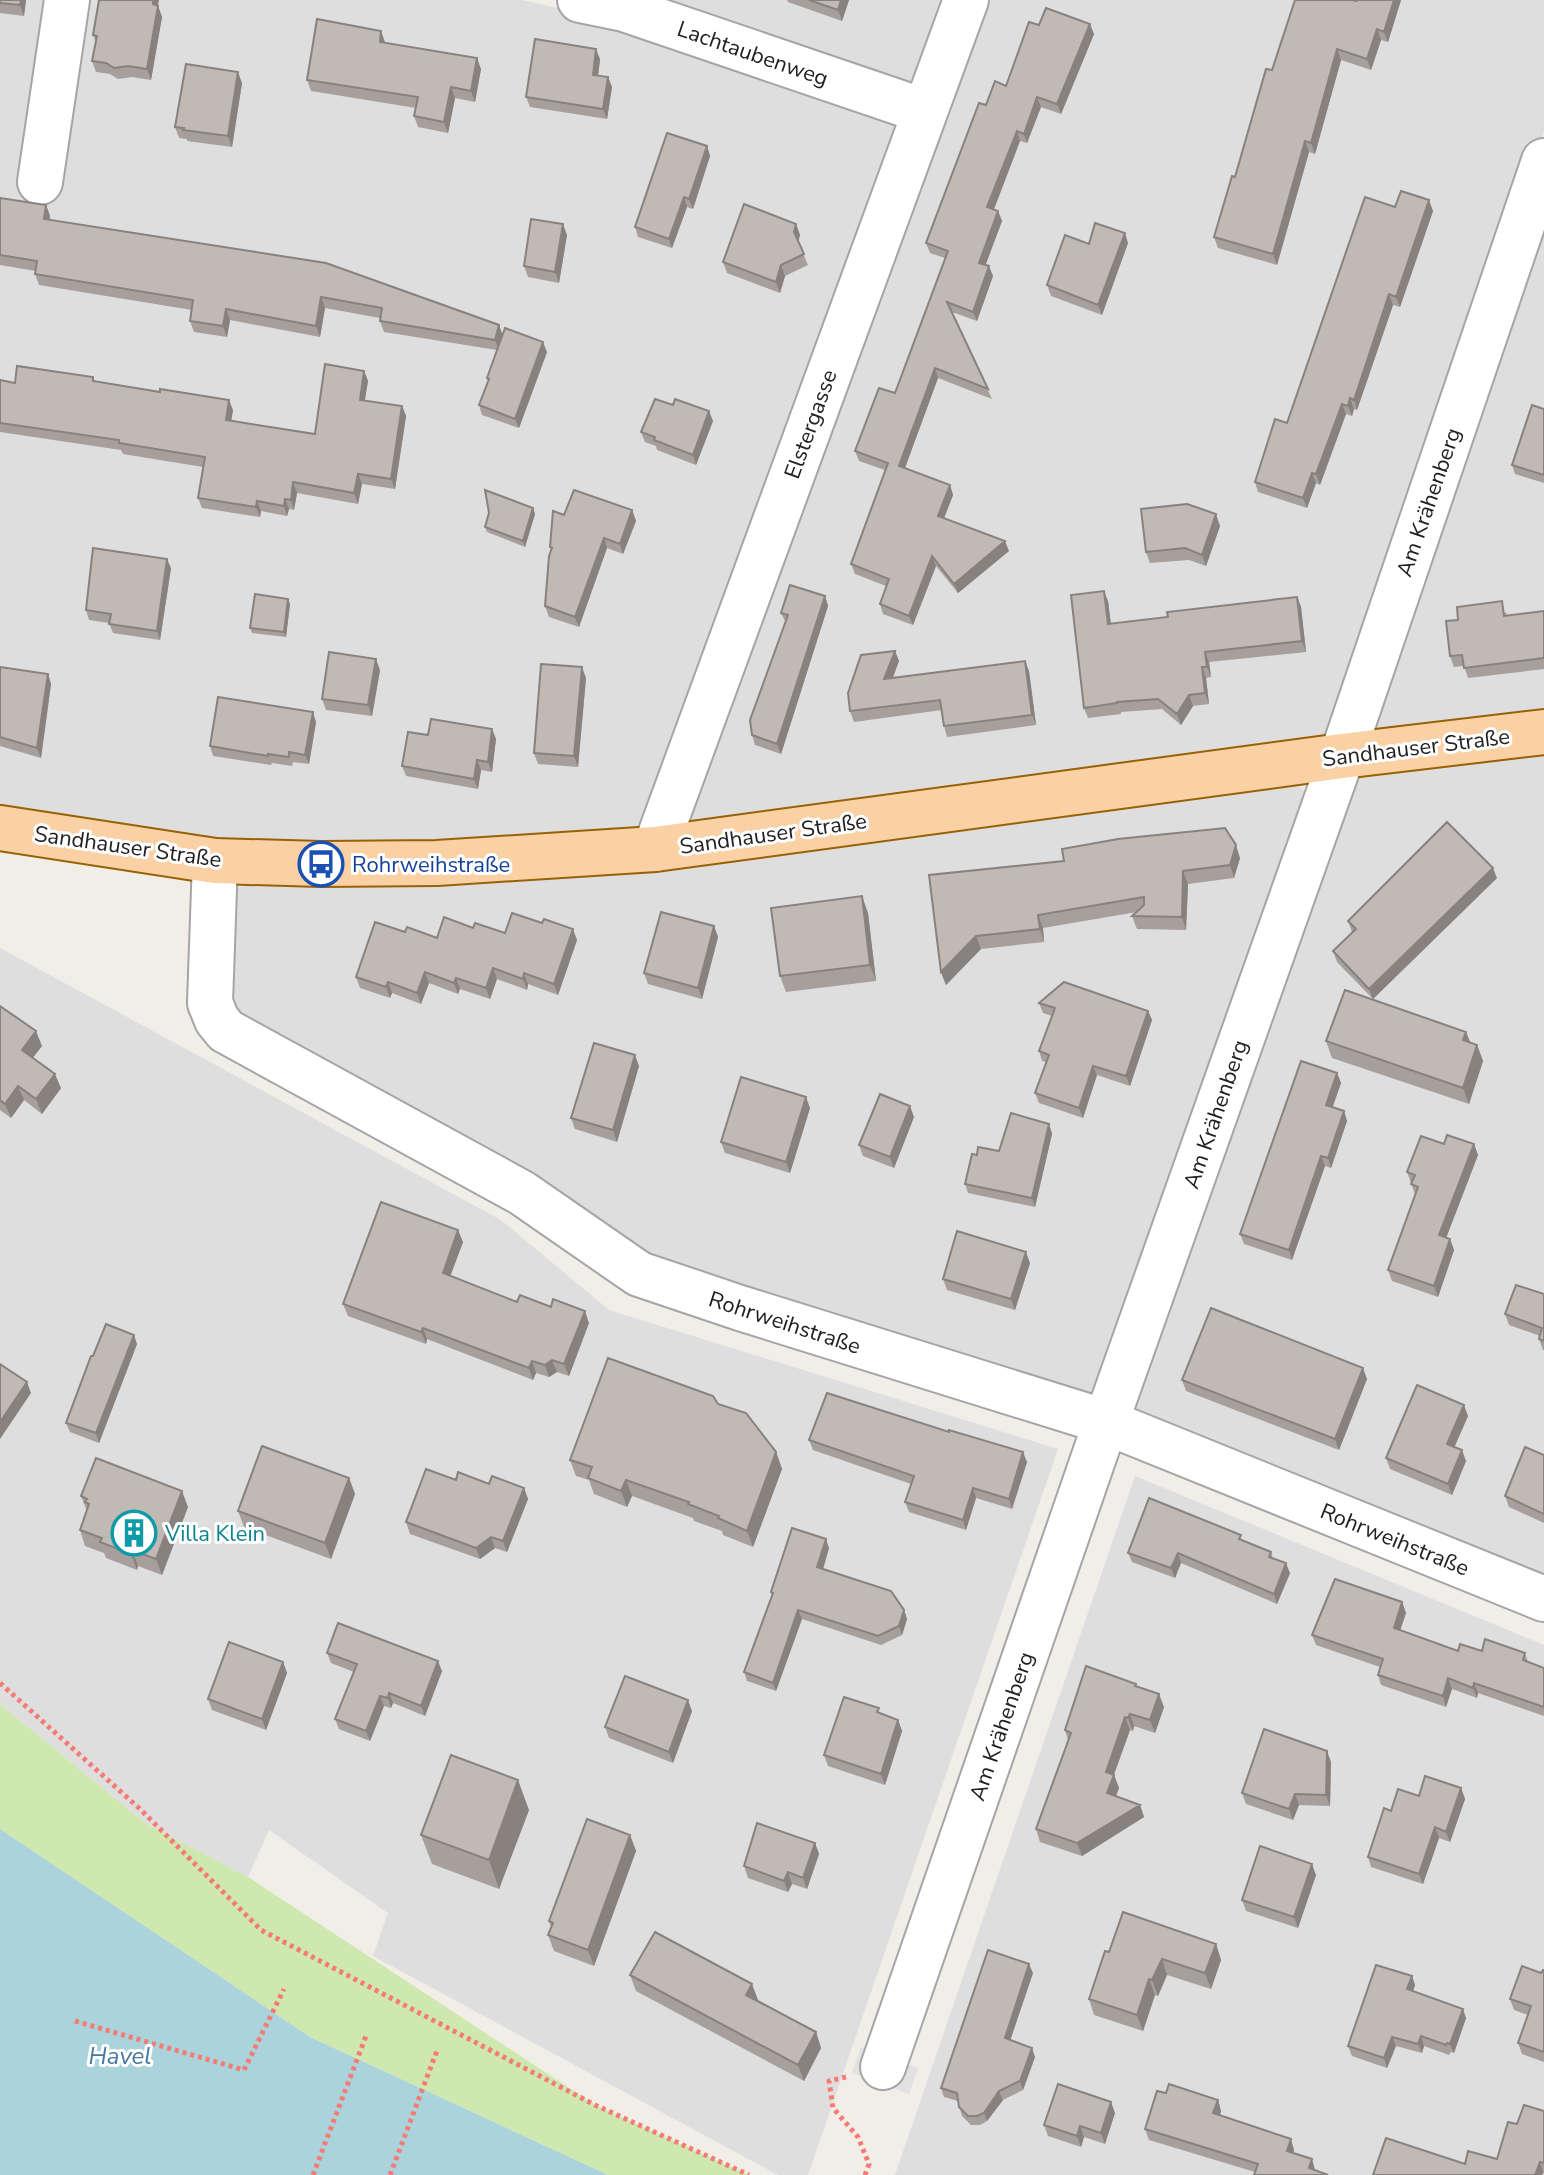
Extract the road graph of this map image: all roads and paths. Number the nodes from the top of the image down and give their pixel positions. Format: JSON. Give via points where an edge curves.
{"nodes":[{"id":1,"x":67,"y":0,"type":"edge"},
{"id":2,"x":580,"y":0,"type":"edge"},
{"id":3,"x":966,"y":0,"type":"edge"},
{"id":4,"x":924,"y":111,"type":"junction"},
{"id":5,"x":1544,"y":161,"type":"edge"},
{"id":6,"x":40,"y":182,"type":"dead end"},
{"id":7,"x":1544,"y":732,"type":"edge"},
{"id":8,"x":1342,"y":756,"type":"junction"},
{"id":9,"x":0,"y":828,"type":"edge"},
{"id":10,"x":655,"y":849,"type":"junction"},
{"id":11,"x":215,"y":861,"type":"junction"},
{"id":12,"x":1106,"y":1422,"type":"junction"},
{"id":13,"x":1544,"y":1599,"type":"edge"},
{"id":14,"x":0,"y":1683,"type":"edge"},
{"id":15,"x":284,"y":1989,"type":"dead end"},
{"id":16,"x":75,"y":2021,"type":"dead end"},
{"id":17,"x":366,"y":2036,"type":"dead end"},
{"id":18,"x":438,"y":2048,"type":"dead end"},
{"id":19,"x":883,"y":2067,"type":"dead end"},
{"id":20,"x":829,"y":2081,"type":"dead end"},
{"id":21,"x":313,"y":2175,"type":"edge"},
{"id":22,"x":390,"y":2175,"type":"edge"},
{"id":23,"x":749,"y":2175,"type":"edge"},
{"id":24,"x":865,"y":2175,"type":"edge"}],
"edges":[{"from":1,"to":6,"type":"street"},
{"from":2,"to":4,"type":"street","name":"Lachtaubenweg","via":[[624,9]]},
{"from":3,"to":4,"type":"street","name":"Elstergasse"},
{"from":4,"to":10,"type":"street","name":"Elstergasse"},
{"from":5,"to":8,"type":"street","name":"Am Krähenberg"},
{"from":7,"to":8,"type":"main road","name":"Sandhauser Straße"},
{"from":8,"to":10,"type":"main road","name":"Sandhauser Straße"},
{"from":8,"to":12,"type":"street","name":"Am Krähenberg"},
{"from":9,"to":11,"type":"main road","name":"Sandhauser Straße"},
{"from":10,"to":11,"type":"main road","name":"Sandhauser Straße","via":[[437,863]]},
{"from":11,"to":12,"type":"street","name":"Rohrweihstraße","via":[[210,1003],[226,1031],[522,1193],[639,1274]]},
{"from":12,"to":13,"type":"street","name":"Rohrweihstraße"},
{"from":12,"to":19,"type":"street","name":"Am Krähenberg"},
{"from":14,"to":23,"type":"path","via":[[140,1809],[261,1930],[595,2105]]},
{"from":15,"to":16,"type":"path","via":[[244,2070]]},
{"from":17,"to":21,"type":"path"},
{"from":18,"to":22,"type":"path"},
{"from":20,"to":24,"type":"path","via":[[833,2108],[858,2137],[869,2164]]}]}
